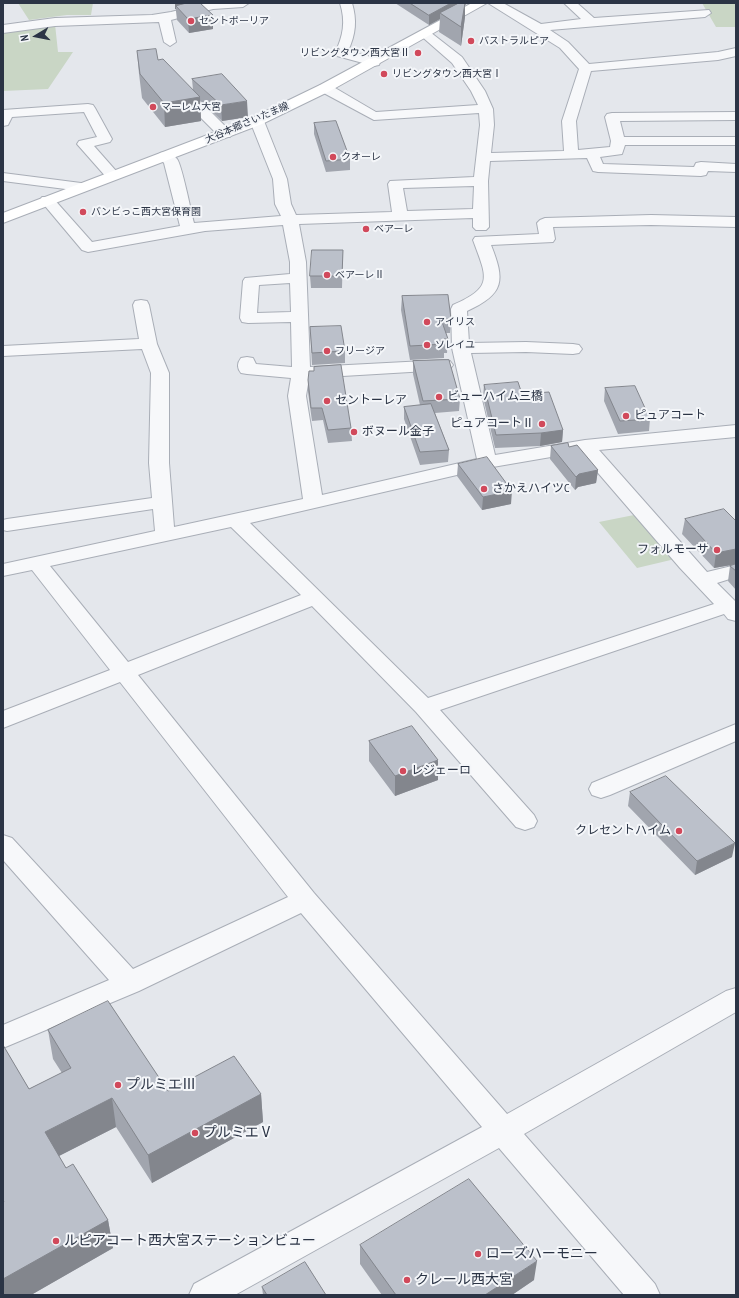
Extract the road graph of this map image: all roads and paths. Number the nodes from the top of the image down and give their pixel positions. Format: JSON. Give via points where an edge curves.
{"nodes":[{"id":1,"x":243,"y":3,"type":"edge"},
{"id":2,"x":346,"y":3,"type":"edge"},
{"id":3,"x":481,"y":3,"type":"edge"},
{"id":4,"x":494,"y":3,"type":"edge"},
{"id":5,"x":570,"y":3,"type":"edge"},
{"id":6,"x":213,"y":4,"type":"edge"},
{"id":7,"x":705,"y":12,"type":"dead end"},
{"id":8,"x":164,"y":17,"type":"junction"},
{"id":9,"x":591,"y":22,"type":"junction"},
{"id":10,"x":539,"y":28,"type":"junction"},
{"id":11,"x":3,"y":29,"type":"edge"},
{"id":12,"x":426,"y":35,"type":"junction"},
{"id":13,"x":170,"y":42,"type":"dead end"},
{"id":14,"x":736,"y":52,"type":"edge"},
{"id":15,"x":374,"y":62,"type":"junction"},
{"id":16,"x":586,"y":68,"type":"junction"},
{"id":17,"x":172,"y":78,"type":"edge"},
{"id":18,"x":325,"y":88,"type":"junction"},
{"id":19,"x":486,"y":109,"type":"junction"},
{"id":20,"x":736,"y":116,"type":"edge"},
{"id":21,"x":257,"y":121,"type":"junction"},
{"id":22,"x":3,"y":122,"type":"edge"},
{"id":23,"x":225,"y":134,"type":"junction"},
{"id":24,"x":736,"y":140,"type":"edge"},
{"id":25,"x":618,"y":141,"type":"junction"},
{"id":26,"x":692,"y":141,"type":"junction"},
{"id":27,"x":592,"y":154,"type":"junction"},
{"id":28,"x":571,"y":155,"type":"junction"},
{"id":29,"x":165,"y":156,"type":"junction"},
{"id":30,"x":485,"y":157,"type":"junction"},
{"id":31,"x":701,"y":166,"type":"junction"},
{"id":32,"x":736,"y":168,"type":"edge"},
{"id":33,"x":112,"y":175,"type":"junction"},
{"id":34,"x":3,"y":177,"type":"edge"},
{"id":35,"x":481,"y":181,"type":"junction"},
{"id":36,"x":81,"y":187,"type":"junction"},
{"id":37,"x":48,"y":200,"type":"junction"},
{"id":38,"x":480,"y":213,"type":"junction"},
{"id":39,"x":400,"y":216,"type":"junction"},
{"id":40,"x":3,"y":218,"type":"edge"},
{"id":41,"x":290,"y":220,"type":"junction"},
{"id":42,"x":736,"y":222,"type":"edge"},
{"id":43,"x":188,"y":229,"type":"junction"},
{"id":44,"x":481,"y":240,"type":"junction"},
{"id":45,"x":299,"y":278,"type":"junction"},
{"id":46,"x":141,"y":305,"type":"dead end"},
{"id":47,"x":300,"y":317,"type":"junction"},
{"id":48,"x":148,"y":344,"type":"junction"},
{"id":49,"x":572,"y":349,"type":"dead end"},
{"id":50,"x":3,"y":351,"type":"edge"},
{"id":51,"x":463,"y":356,"type":"junction"},
{"id":52,"x":247,"y":362,"type":"dead end"},
{"id":53,"x":301,"y":373,"type":"junction"},
{"id":54,"x":736,"y":431,"type":"edge"},
{"id":55,"x":585,"y":446,"type":"junction"},
{"id":56,"x":487,"y":462,"type":"junction"},
{"id":57,"x":162,"y":502,"type":"junction"},
{"id":58,"x":313,"y":503,"type":"junction"},
{"id":59,"x":235,"y":519,"type":"junction"},
{"id":60,"x":7,"y":525,"type":"dead end"},
{"id":61,"x":165,"y":534,"type":"junction"},
{"id":62,"x":36,"y":562,"type":"junction"},
{"id":63,"x":3,"y":570,"type":"edge"},
{"id":64,"x":736,"y":571,"type":"edge"},
{"id":65,"x":703,"y":580,"type":"junction"},
{"id":66,"x":315,"y":596,"type":"junction"},
{"id":67,"x":732,"y":610,"type":"edge"},
{"id":68,"x":124,"y":671,"type":"junction"},
{"id":69,"x":424,"y":707,"type":"junction"},
{"id":70,"x":3,"y":720,"type":"edge"},
{"id":71,"x":736,"y":732,"type":"edge"},
{"id":72,"x":601,"y":789,"type":"dead end"},
{"id":73,"x":524,"y":821,"type":"dead end"},
{"id":74,"x":3,"y":844,"type":"edge"},
{"id":75,"x":305,"y":900,"type":"junction"},
{"id":76,"x":129,"y":984,"type":"junction"},
{"id":77,"x":736,"y":999,"type":"edge"},
{"id":78,"x":3,"y":1037,"type":"edge"},
{"id":79,"x":504,"y":1130,"type":"junction"},
{"id":80,"x":205,"y":1295,"type":"edge"},
{"id":81,"x":644,"y":1295,"type":"edge"}],
"edges":[{"from":1,"to":6,"type":"street"},
{"from":2,"to":15,"type":"street","via":[[350,14],[350,35],[341,53]]},
{"from":3,"to":12,"type":"main road","name":"大谷本郷さいたま線"},
{"from":4,"to":10,"type":"street"},
{"from":5,"to":9,"type":"street"},
{"from":6,"to":8,"type":"street"},
{"from":7,"to":9,"type":"street"},
{"from":8,"to":11,"type":"street","via":[[55,22]]},
{"from":8,"to":13,"type":"street"},
{"from":9,"to":10,"type":"street"},
{"from":10,"to":16,"type":"street","via":[[564,45]]},
{"from":12,"to":15,"type":"main road","name":"大谷本郷さいたま線"},
{"from":12,"to":19,"type":"street","via":[[457,60],[478,91]]},
{"from":14,"to":16,"type":"street","via":[[718,56]]},
{"from":15,"to":18,"type":"main road","name":"大谷本郷さいたま線"},
{"from":16,"to":28,"type":"street","via":[[569,121]]},
{"from":17,"to":23,"type":"street","via":[[182,92]]},
{"from":18,"to":19,"type":"street","via":[[374,116]]},
{"from":18,"to":21,"type":"main road","name":"大谷本郷さいたま線"},
{"from":19,"to":30,"type":"street"},
{"from":20,"to":25,"type":"street","via":[[612,117]]},
{"from":21,"to":23,"type":"main road","name":"大谷本郷さいたま線"},
{"from":21,"to":41,"type":"street","via":[[280,179],[283,204]]},
{"from":22,"to":33,"type":"street","via":[[6,113],[88,108],[105,139],[84,144]]},
{"from":23,"to":29,"type":"main road","name":"大谷本郷さいたま線"},
{"from":24,"to":26,"type":"street"},
{"from":25,"to":26,"type":"street"},
{"from":25,"to":27,"type":"street","via":[[617,151]]},
{"from":26,"to":31,"type":"street"},
{"from":27,"to":28,"type":"street"},
{"from":27,"to":31,"type":"street","via":[[598,168],[701,172]]},
{"from":28,"to":30,"type":"street"},
{"from":29,"to":33,"type":"main road","name":"大谷本郷さいたま線"},
{"from":29,"to":43,"type":"street","via":[[171,160]]},
{"from":30,"to":35,"type":"street"},
{"from":31,"to":32,"type":"street"},
{"from":33,"to":36,"type":"main road","name":"大谷本郷さいたま線"},
{"from":34,"to":36,"type":"street"},
{"from":35,"to":38,"type":"street"},
{"from":35,"to":39,"type":"street","via":[[395,184]]},
{"from":36,"to":37,"type":"main road","name":"大谷本郷さいたま線"},
{"from":37,"to":40,"type":"main road","name":"大谷本郷さいたま線"},
{"from":37,"to":43,"type":"street","via":[[88,247]]},
{"from":38,"to":39,"type":"street"},
{"from":38,"to":44,"type":"street"},
{"from":39,"to":41,"type":"street"},
{"from":41,"to":43,"type":"street"},
{"from":41,"to":45,"type":"street"},
{"from":42,"to":44,"type":"street","via":[[651,220],[545,223],[547,239]]},
{"from":44,"to":51,"type":"street","via":[[493,273],[490,292],[477,302],[459,309]]},
{"from":45,"to":47,"type":"street"},
{"from":45,"to":47,"type":"street","via":[[251,280],[248,318]]},
{"from":46,"to":48,"type":"street"},
{"from":47,"to":53,"type":"street"},
{"from":48,"to":50,"type":"street"},
{"from":48,"to":57,"type":"street","via":[[160,373],[159,463]]},
{"from":49,"to":51,"type":"street","via":[[526,346]]},
{"from":51,"to":53,"type":"street"},
{"from":51,"to":56,"type":"street"},
{"from":52,"to":53,"type":"street","via":[[247,369]]},
{"from":53,"to":58,"type":"street","via":[[297,396]]},
{"from":54,"to":55,"type":"street"},
{"from":55,"to":56,"type":"street"},
{"from":55,"to":65,"type":"street"},
{"from":56,"to":58,"type":"street"},
{"from":57,"to":60,"type":"street"},
{"from":57,"to":61,"type":"street"},
{"from":58,"to":59,"type":"street"},
{"from":59,"to":61,"type":"street"},
{"from":59,"to":66,"type":"street"},
{"from":61,"to":62,"type":"street"},
{"from":62,"to":63,"type":"street"},
{"from":62,"to":68,"type":"street"},
{"from":64,"to":65,"type":"street"},
{"from":65,"to":67,"type":"street"},
{"from":66,"to":68,"type":"street"},
{"from":66,"to":69,"type":"street"},
{"from":67,"to":69,"type":"street"},
{"from":68,"to":70,"type":"street"},
{"from":68,"to":75,"type":"street"},
{"from":69,"to":73,"type":"street"},
{"from":71,"to":72,"type":"street"},
{"from":74,"to":76,"type":"street"},
{"from":75,"to":76,"type":"street"},
{"from":75,"to":79,"type":"street"},
{"from":76,"to":78,"type":"street"},
{"from":77,"to":79,"type":"street"},
{"from":79,"to":80,"type":"street"},
{"from":79,"to":81,"type":"street"}]}
